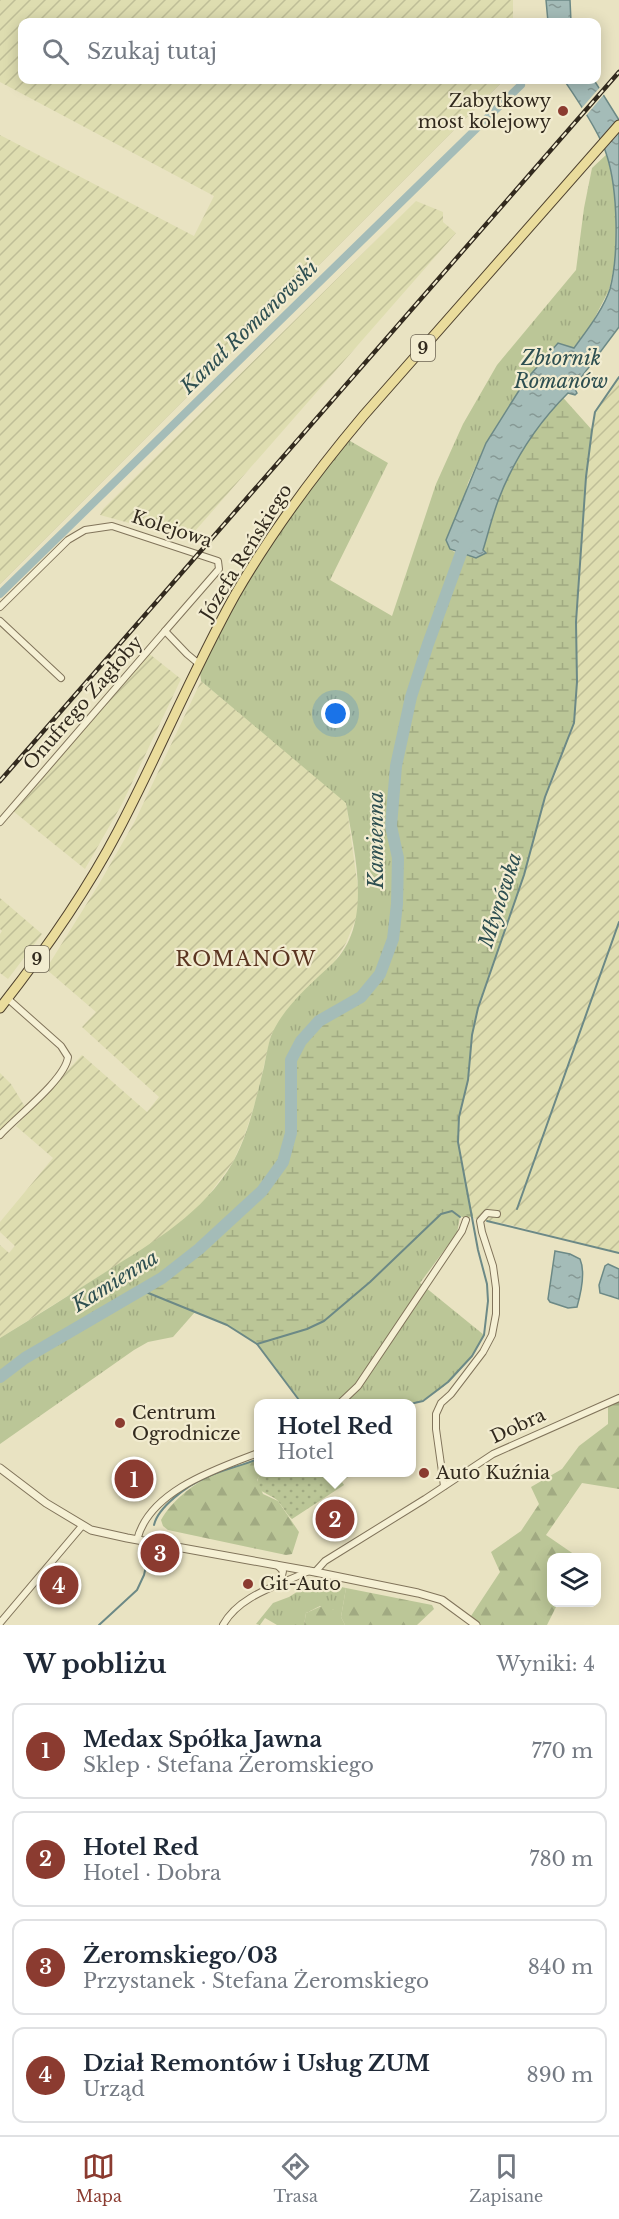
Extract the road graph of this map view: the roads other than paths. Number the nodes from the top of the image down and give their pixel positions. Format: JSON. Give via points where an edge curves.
{"nodes":[{"id":1,"x":619,"y":125,"type":"edge"},
{"id":2,"x":219,"y":563,"type":"joint"},
{"id":3,"x":0,"y":607,"type":"edge"},
{"id":4,"x":0,"y":621,"type":"edge"},
{"id":5,"x":165,"y":631,"type":"junction"},
{"id":6,"x":199,"y":664,"type":"junction"},
{"id":7,"x":61,"y":678,"type":"dead end"},
{"id":8,"x":0,"y":822,"type":"edge"},
{"id":9,"x":7,"y":998,"type":"junction"},
{"id":10,"x":0,"y":1008,"type":"edge"},
{"id":11,"x":0,"y":1135,"type":"edge"},
{"id":12,"x":497,"y":1214,"type":"dead end"},
{"id":13,"x":466,"y":1220,"type":"dead end"},
{"id":14,"x":619,"y":1398,"type":"edge"},
{"id":15,"x":344,"y":1399,"type":"edge"},
{"id":16,"x":254,"y":1454,"type":"edge"},
{"id":17,"x":0,"y":1468,"type":"edge"},
{"id":18,"x":444,"y":1486,"type":"junction"},
{"id":19,"x":82,"y":1526,"type":"junction"},
{"id":20,"x":137,"y":1540,"type":"junction"},
{"id":21,"x":277,"y":1565,"type":"junction"},
{"id":22,"x":312,"y":1571,"type":"junction"},
{"id":23,"x":280,"y":1584,"type":"junction"},
{"id":24,"x":0,"y":1623,"type":"edge"},
{"id":25,"x":223,"y":1625,"type":"edge"},
{"id":26,"x":476,"y":1625,"type":"edge"}],
"edges":[{"from":1,"to":6,"type":"main road","name":"Józefa Reńskiego","number":"9","via":[[326,461],[251,568]]},
{"from":2,"to":3,"type":"street","name":"Kolejowa","via":[[120,527],[98,527],[68,540]]},
{"from":2,"to":5,"type":"street","name":"Onufrego Zagłoby","via":[[210,581]]},
{"from":4,"to":7,"type":"street"},
{"from":5,"to":6,"type":"street"},
{"from":5,"to":8,"type":"street","name":"Onufrego Zagłoby"},
{"from":6,"to":9,"type":"main road","name":"Józefa Reńskiego","number":"9","via":[[99,865],[53,937]]},
{"from":9,"to":10,"type":"main road","name":"Józefa Reńskiego","number":"9"},
{"from":9,"to":11,"type":"street","via":[[61,1046],[68,1057],[37,1101]]},
{"from":12,"to":18,"type":"street","via":[[487,1213],[480,1221],[496,1288],[492,1335],[436,1414]]},
{"from":13,"to":15,"type":"street","via":[[358,1386]]},
{"from":14,"to":18,"type":"street","name":"Dobra","via":[[493,1454]]},
{"from":16,"to":20,"type":"street","via":[[215,1469],[162,1498],[139,1529]]},
{"from":17,"to":19,"type":"street"},
{"from":18,"to":22,"type":"street","name":"Dobra"},
{"from":19,"to":20,"type":"street"},
{"from":19,"to":24,"type":"street"},
{"from":20,"to":21,"type":"street"},
{"from":21,"to":22,"type":"street"},
{"from":21,"to":23,"type":"street","via":[[283,1571]]},
{"from":22,"to":23,"type":"street","name":"Dobra"},
{"from":22,"to":26,"type":"street","via":[[432,1596]]},
{"from":23,"to":25,"type":"street","name":"Dobra","via":[[244,1602]]}]}
